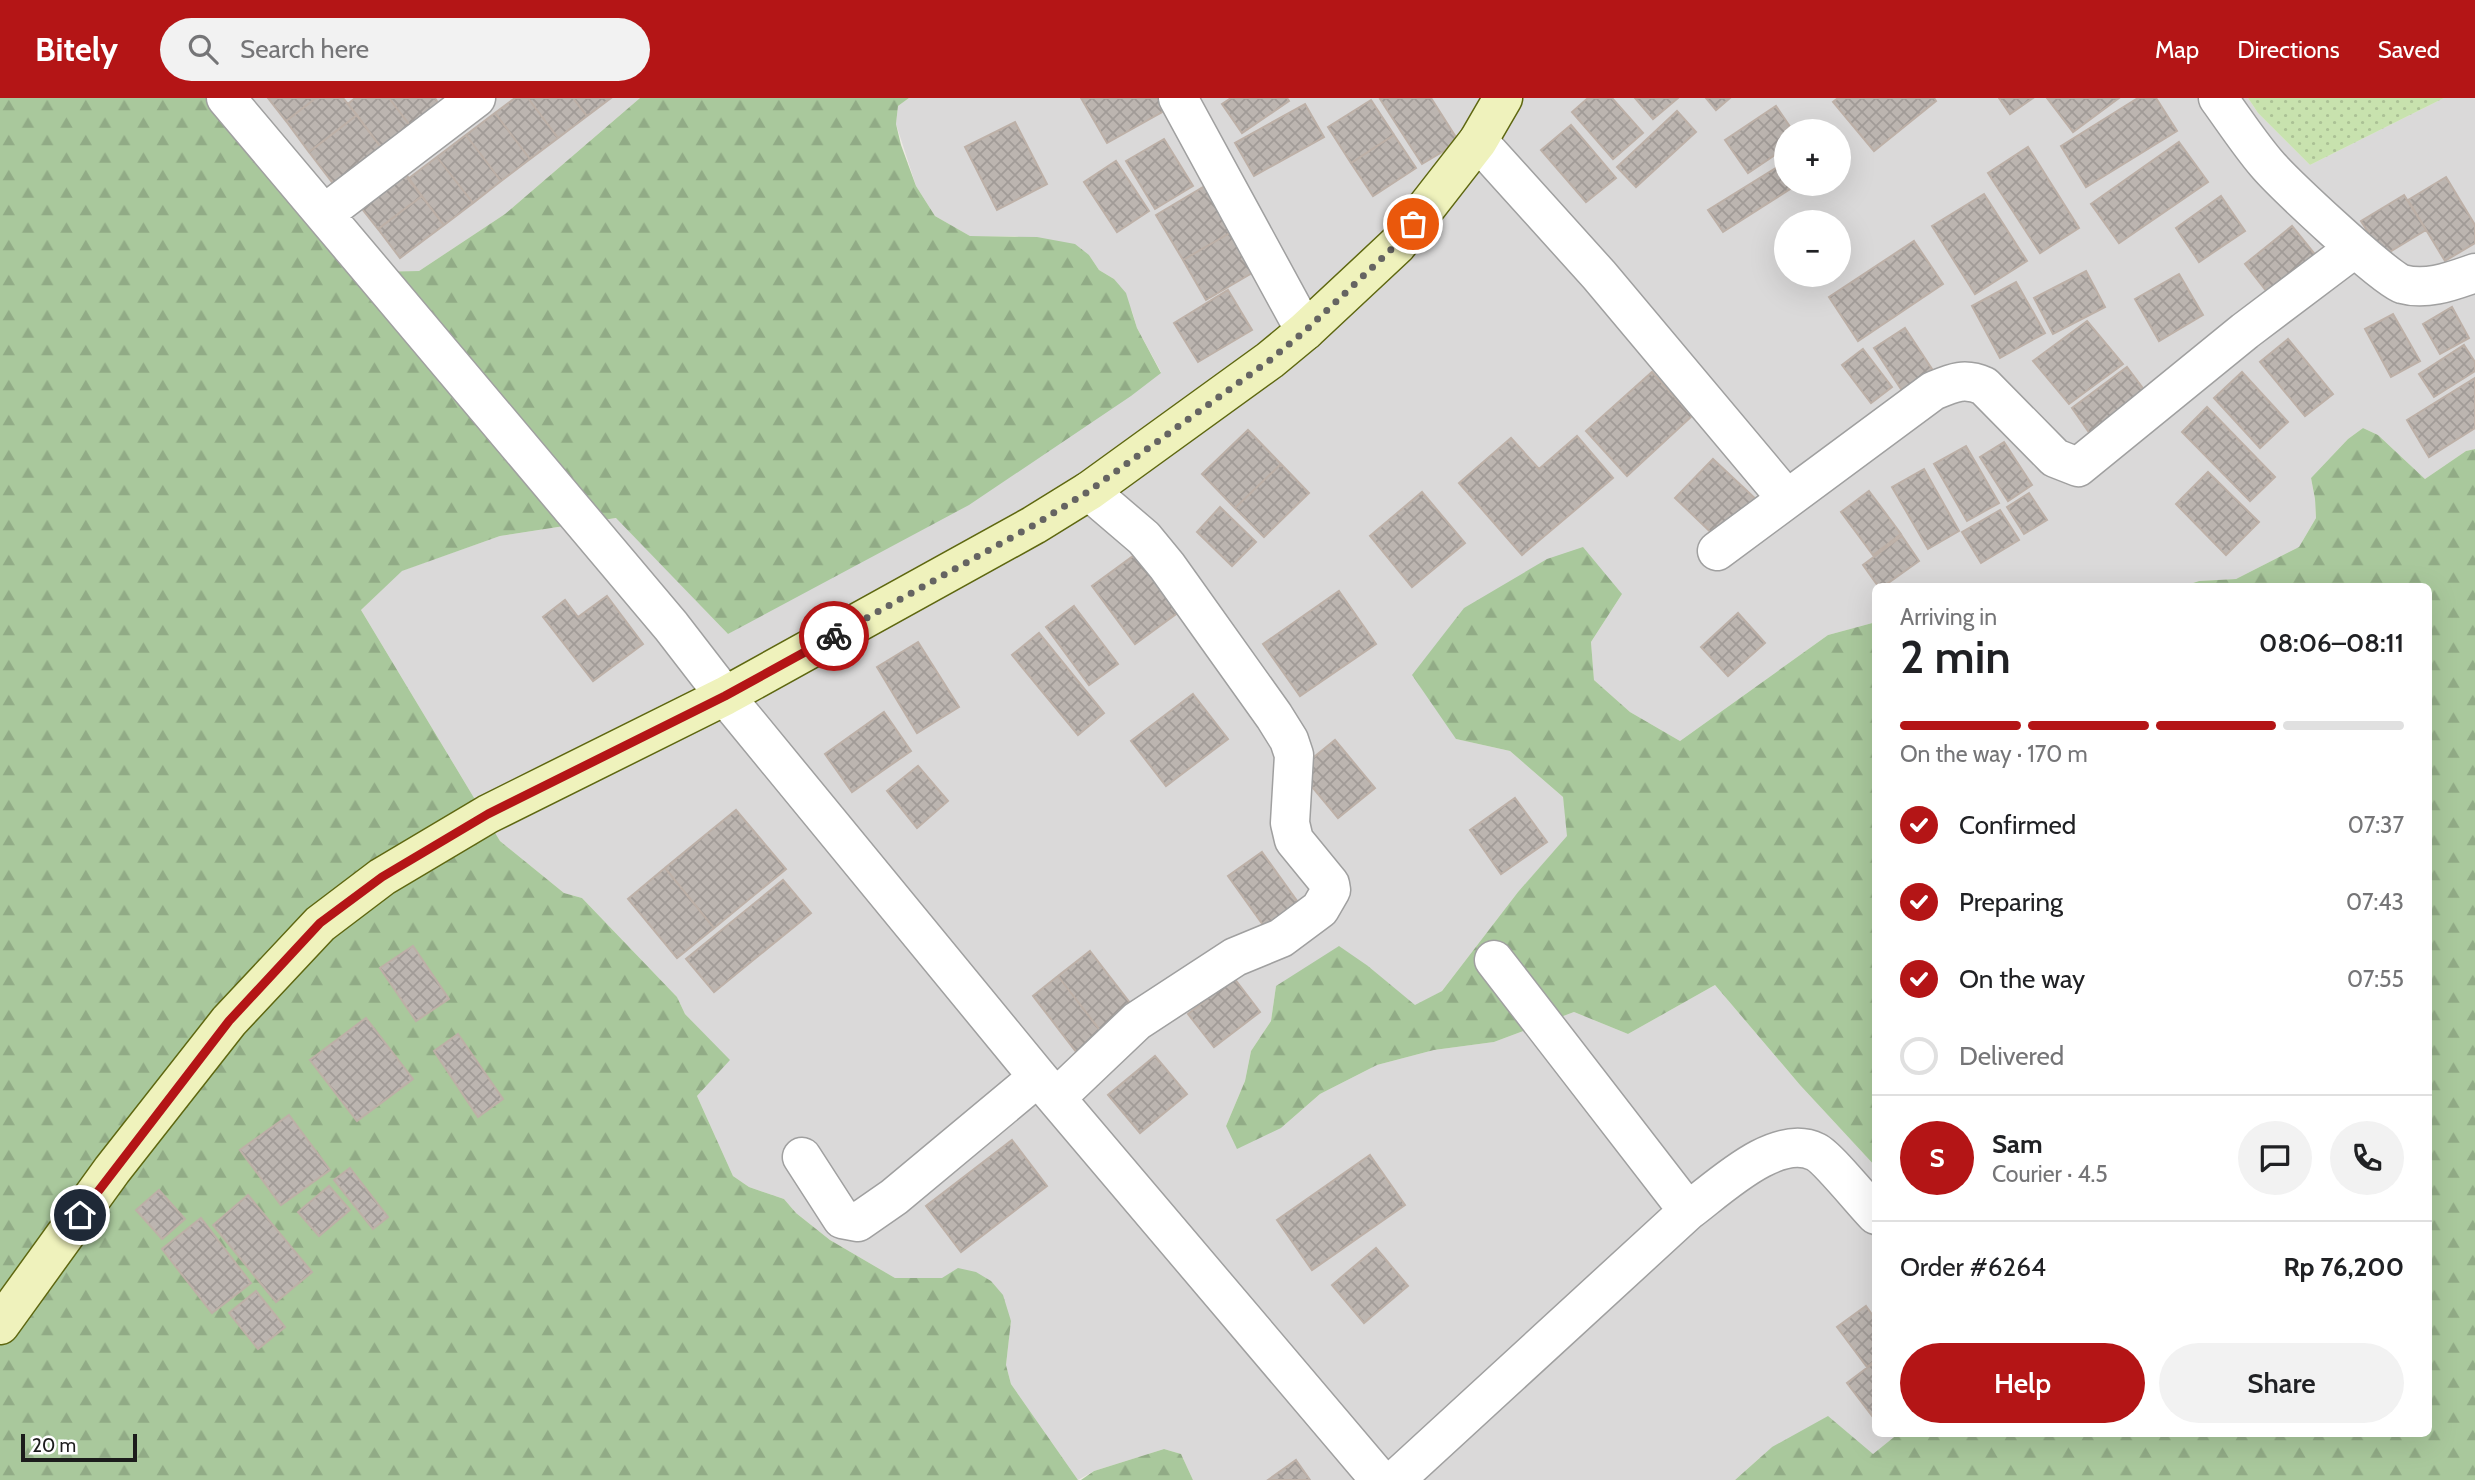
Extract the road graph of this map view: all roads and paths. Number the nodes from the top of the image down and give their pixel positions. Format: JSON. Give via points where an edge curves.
{"nodes":[{"id":1,"x":227,"y":98,"type":"edge"},
{"id":2,"x":476,"y":98,"type":"edge"},
{"id":3,"x":1178,"y":98,"type":"edge"},
{"id":4,"x":1503,"y":98,"type":"edge"},
{"id":5,"x":2218,"y":98,"type":"edge"},
{"id":6,"x":1478,"y":141,"type":"junction"},
{"id":7,"x":324,"y":215,"type":"junction"},
{"id":8,"x":2356,"y":248,"type":"junction"},
{"id":9,"x":2475,"y":273,"type":"edge"},
{"id":10,"x":1305,"y":331,"type":"junction"},
{"id":11,"x":1089,"y":491,"type":"junction"},
{"id":12,"x":1787,"y":499,"type":"junction"},
{"id":13,"x":1717,"y":551,"type":"dead end"},
{"id":14,"x":725,"y":696,"type":"junction"},
{"id":15,"x":1494,"y":960,"type":"dead end"},
{"id":16,"x":1047,"y":1087,"type":"junction"},
{"id":17,"x":802,"y":1157,"type":"dead end"},
{"id":18,"x":1688,"y":1211,"type":"junction"},
{"id":19,"x":1872,"y":1211,"type":"edge"},
{"id":20,"x":0,"y":1325,"type":"edge"},
{"id":21,"x":1380,"y":1480,"type":"edge"},
{"id":22,"x":1395,"y":1480,"type":"edge"}],
"edges":[{"from":1,"to":7,"type":"street"},
{"from":2,"to":7,"type":"street"},
{"from":3,"to":10,"type":"street"},
{"from":4,"to":6,"type":"main road"},
{"from":5,"to":8,"type":"street","via":[[2267,164]]},
{"from":6,"to":10,"type":"main road","via":[[1397,244]]},
{"from":6,"to":12,"type":"street","via":[[1599,275]]},
{"from":7,"to":14,"type":"street","via":[[671,625]]},
{"from":8,"to":9,"type":"street","via":[[2399,284],[2435,285]]},
{"from":8,"to":12,"type":"street","via":[[2078,467],[2055,458],[1984,386],[1961,380],[1933,391]]},
{"from":10,"to":11,"type":"main road"},
{"from":11,"to":14,"type":"main road"},
{"from":11,"to":16,"type":"street","via":[[1144,538],[1167,566],[1284,732],[1294,755],[1290,823],[1294,840],[1331,890],[1320,909],[1281,938],[1236,957]]},
{"from":12,"to":13,"type":"street"},
{"from":14,"to":16,"type":"street"},
{"from":14,"to":20,"type":"main road","via":[[488,814],[382,877],[320,923],[229,1021],[112,1170]]},
{"from":15,"to":18,"type":"street"},
{"from":16,"to":17,"type":"street","via":[[858,1222],[842,1220]]},
{"from":16,"to":21,"type":"street"},
{"from":18,"to":19,"type":"street","via":[[1769,1153],[1797,1146],[1817,1152]]},
{"from":18,"to":22,"type":"street"}]}
